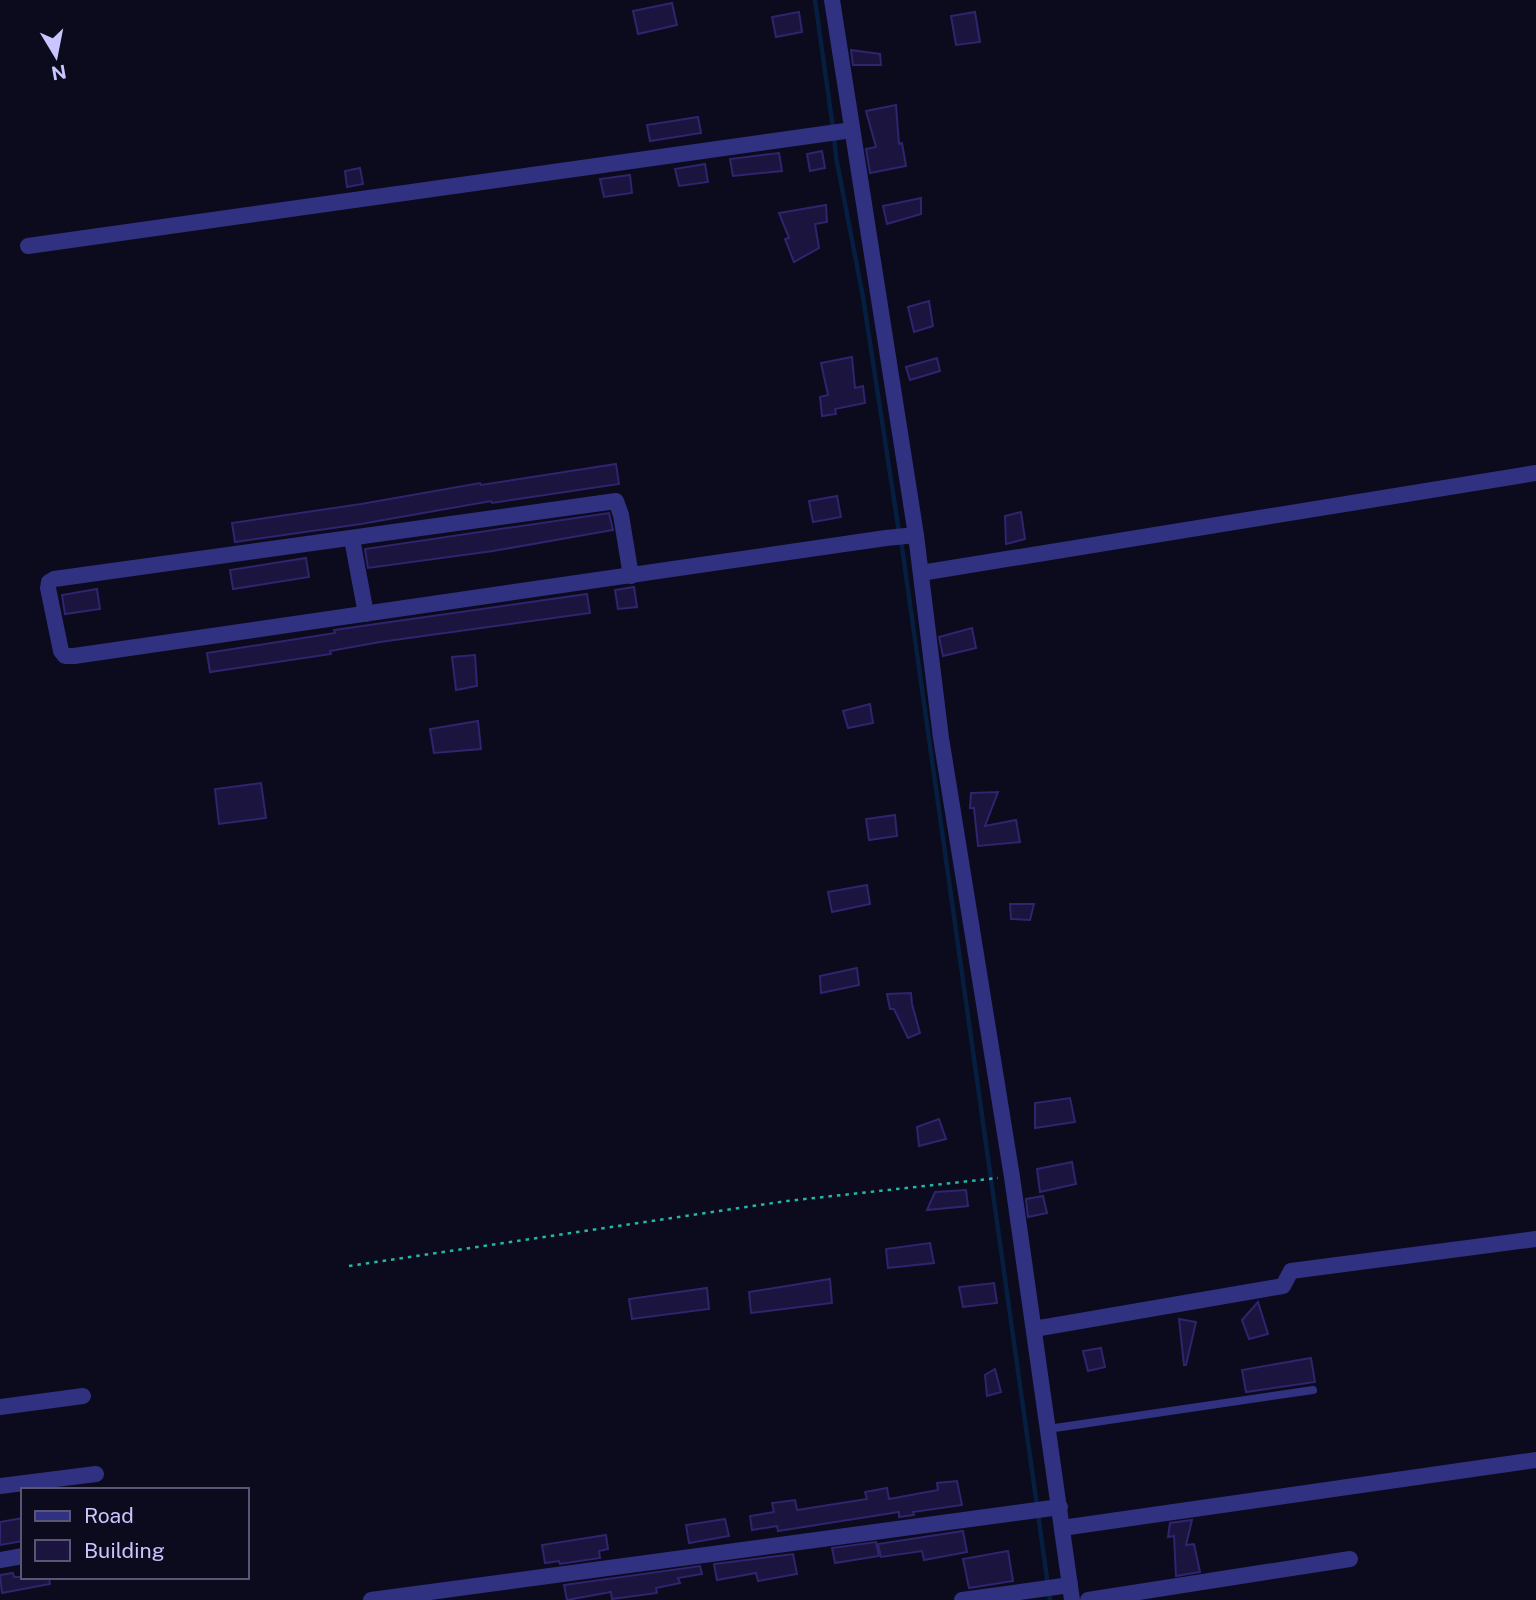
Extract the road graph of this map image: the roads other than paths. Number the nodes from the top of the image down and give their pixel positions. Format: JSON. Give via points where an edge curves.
{"nodes":[{"id":1,"x":832,"y":0,"type":"edge"},
{"id":2,"x":848,"y":130,"type":"junction"},
{"id":3,"x":28,"y":246,"type":"dead end"},
{"id":4,"x":1536,"y":473,"type":"edge"},
{"id":5,"x":914,"y":535,"type":"junction"},
{"id":6,"x":352,"y":539,"type":"junction"},
{"id":7,"x":921,"y":573,"type":"junction"},
{"id":8,"x":631,"y":576,"type":"junction"},
{"id":9,"x":366,"y":614,"type":"junction"},
{"id":10,"x":1536,"y":1238,"type":"edge"},
{"id":11,"x":1034,"y":1329,"type":"junction"},
{"id":12,"x":1313,"y":1390,"type":"dead end"},
{"id":13,"x":83,"y":1396,"type":"dead end"},
{"id":14,"x":0,"y":1407,"type":"edge"},
{"id":15,"x":1048,"y":1429,"type":"junction"},
{"id":16,"x":1536,"y":1460,"type":"edge"},
{"id":17,"x":96,"y":1474,"type":"dead end"},
{"id":18,"x":0,"y":1486,"type":"edge"},
{"id":19,"x":1056,"y":1507,"type":"junction"},
{"id":20,"x":1062,"y":1528,"type":"junction"},
{"id":21,"x":21,"y":1556,"type":"edge"},
{"id":22,"x":0,"y":1559,"type":"edge"},
{"id":23,"x":1349,"y":1559,"type":"dead end"},
{"id":24,"x":1067,"y":1590,"type":"edge"},
{"id":25,"x":371,"y":1600,"type":"edge"},
{"id":26,"x":962,"y":1600,"type":"edge"},
{"id":27,"x":1088,"y":1600,"type":"edge"}],
"edges":[{"from":1,"to":2,"type":"street"},
{"from":2,"to":3,"type":"street"},
{"from":2,"to":5,"type":"street"},
{"from":4,"to":7,"type":"street"},
{"from":5,"to":7,"type":"street"},
{"from":5,"to":8,"type":"street"},
{"from":6,"to":8,"type":"street","via":[[616,501]]},
{"from":6,"to":9,"type":"street"},
{"from":6,"to":9,"type":"street","via":[[54,579],[48,588],[65,656]]},
{"from":7,"to":11,"type":"street","via":[[942,738]]},
{"from":8,"to":9,"type":"street"},
{"from":10,"to":11,"type":"street","via":[[1292,1271],[1283,1286]]},
{"from":11,"to":15,"type":"street"},
{"from":12,"to":15,"type":"lane"},
{"from":13,"to":14,"type":"street"},
{"from":15,"to":19,"type":"street"},
{"from":16,"to":20,"type":"street"},
{"from":17,"to":18,"type":"street"},
{"from":19,"to":20,"type":"street"},
{"from":19,"to":25,"type":"street"},
{"from":20,"to":24,"type":"street"},
{"from":21,"to":22,"type":"street"},
{"from":23,"to":27,"type":"street"},
{"from":24,"to":26,"type":"street","via":[[1038,1589]]}]}
